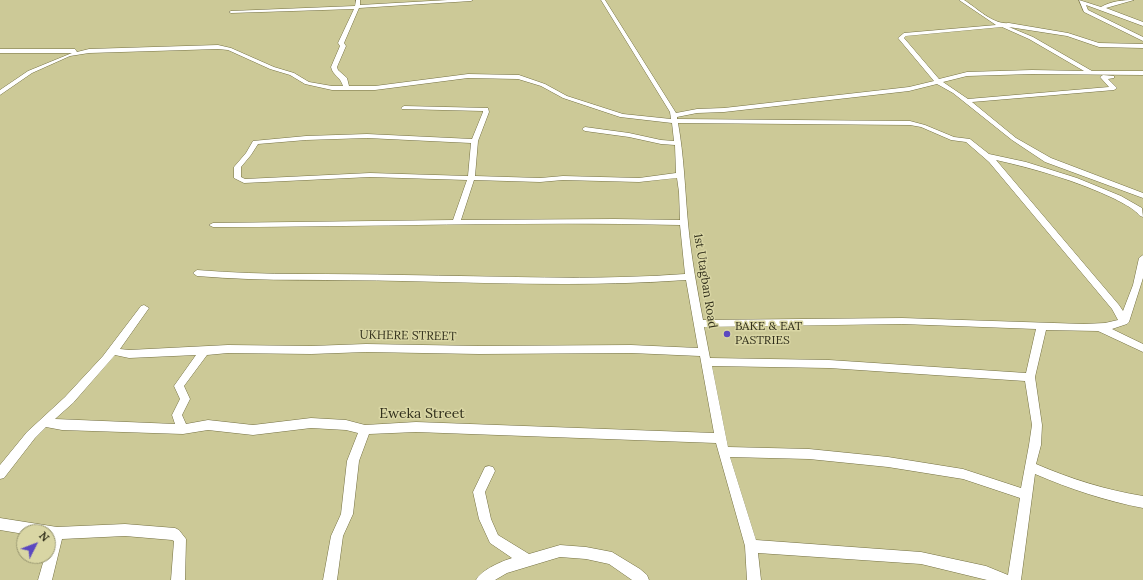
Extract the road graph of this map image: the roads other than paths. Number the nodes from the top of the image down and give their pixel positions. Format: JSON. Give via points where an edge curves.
{"nodes":[{"id":1,"x":358,"y":0,"type":"edge"},
{"id":2,"x":471,"y":0,"type":"edge"},
{"id":3,"x":603,"y":0,"type":"edge"},
{"id":4,"x":961,"y":0,"type":"edge"},
{"id":5,"x":1132,"y":0,"type":"edge"},
{"id":6,"x":1080,"y":1,"type":"edge"},
{"id":7,"x":357,"y":7,"type":"junction"},
{"id":8,"x":1101,"y":9,"type":"junction"},
{"id":9,"x":231,"y":12,"type":"dead end"},
{"id":10,"x":1143,"y":24,"type":"edge"},
{"id":11,"x":1001,"y":25,"type":"junction"},
{"id":12,"x":1143,"y":38,"type":"edge"},
{"id":13,"x":1143,"y":46,"type":"edge"},
{"id":14,"x":0,"y":51,"type":"edge"},
{"id":15,"x":89,"y":51,"type":"junction"},
{"id":16,"x":1092,"y":73,"type":"junction"},
{"id":17,"x":1143,"y":75,"type":"edge"},
{"id":18,"x":937,"y":82,"type":"junction"},
{"id":19,"x":347,"y":89,"type":"junction"},
{"id":20,"x":0,"y":93,"type":"edge"},
{"id":21,"x":965,"y":101,"type":"junction"},
{"id":22,"x":404,"y":108,"type":"dead end"},
{"id":23,"x":674,"y":119,"type":"junction"},
{"id":24,"x":585,"y":129,"type":"dead end"},
{"id":25,"x":475,"y":141,"type":"junction"},
{"id":26,"x":678,"y":143,"type":"junction"},
{"id":27,"x":986,"y":156,"type":"junction"},
{"id":28,"x":680,"y":175,"type":"junction"},
{"id":29,"x":471,"y":178,"type":"junction"},
{"id":30,"x":1143,"y":196,"type":"edge"},
{"id":31,"x":1143,"y":215,"type":"edge"},
{"id":32,"x":456,"y":222,"type":"junction"},
{"id":33,"x":684,"y":223,"type":"junction"},
{"id":34,"x":213,"y":224,"type":"dead end"},
{"id":35,"x":1143,"y":258,"type":"edge"},
{"id":36,"x":197,"y":273,"type":"dead end"},
{"id":37,"x":690,"y":277,"type":"junction"},
{"id":38,"x":144,"y":308,"type":"dead end"},
{"id":39,"x":1124,"y":322,"type":"junction"},
{"id":40,"x":699,"y":324,"type":"junction"},
{"id":41,"x":1042,"y":326,"type":"junction"},
{"id":42,"x":1099,"y":327,"type":"junction"},
{"id":43,"x":1143,"y":348,"type":"edge"},
{"id":44,"x":112,"y":351,"type":"junction"},
{"id":45,"x":204,"y":351,"type":"junction"},
{"id":46,"x":705,"y":357,"type":"junction"},
{"id":47,"x":1030,"y":377,"type":"junction"},
{"id":48,"x":44,"y":422,"type":"junction"},
{"id":49,"x":183,"y":429,"type":"junction"},
{"id":50,"x":365,"y":430,"type":"junction"},
{"id":51,"x":720,"y":438,"type":"junction"},
{"id":52,"x":723,"y":452,"type":"junction"},
{"id":53,"x":1030,"y":467,"type":"junction"},
{"id":54,"x":489,"y":471,"type":"dead end"},
{"id":55,"x":0,"y":474,"type":"edge"},
{"id":56,"x":1027,"y":495,"type":"junction"},
{"id":57,"x":1143,"y":502,"type":"edge"},
{"id":58,"x":0,"y":524,"type":"edge"},
{"id":59,"x":57,"y":533,"type":"junction"},
{"id":60,"x":751,"y":546,"type":"junction"},
{"id":61,"x":526,"y":560,"type":"junction"},
{"id":62,"x":45,"y":580,"type":"edge"},
{"id":63,"x":178,"y":580,"type":"edge"},
{"id":64,"x":330,"y":580,"type":"edge"},
{"id":65,"x":483,"y":580,"type":"edge"},
{"id":66,"x":642,"y":580,"type":"edge"},
{"id":67,"x":754,"y":580,"type":"edge"},
{"id":68,"x":1004,"y":580,"type":"edge"},
{"id":69,"x":1014,"y":580,"type":"edge"}],
"edges":[{"from":1,"to":7,"type":"street"},
{"from":2,"to":7,"type":"street"},
{"from":3,"to":23,"type":"street","name":"1st Utagban Road","via":[[673,112]]},
{"from":4,"to":11,"type":"street"},
{"from":5,"to":8,"type":"street"},
{"from":6,"to":8,"type":"street"},
{"from":6,"to":12,"type":"street","via":[[1086,11]]},
{"from":7,"to":9,"type":"street"},
{"from":7,"to":19,"type":"street","via":[[340,44],[343,46],[334,67],[344,78]]},
{"from":8,"to":10,"type":"street"},
{"from":11,"to":13,"type":"street","via":[[1068,35],[1099,45]]},
{"from":11,"to":16,"type":"street","via":[[1031,38]]},
{"from":11,"to":18,"type":"street","via":[[904,35],[901,38]]},
{"from":14,"to":15,"type":"street"},
{"from":15,"to":19,"type":"street","via":[[229,48],[272,68],[292,74],[307,83]]},
{"from":15,"to":20,"type":"street","via":[[68,55],[30,72]]},
{"from":16,"to":17,"type":"street"},
{"from":16,"to":18,"type":"street","via":[[967,74]]},
{"from":17,"to":21,"type":"street","via":[[1103,77],[1114,88]]},
{"from":18,"to":21,"type":"street"},
{"from":18,"to":23,"type":"street","via":[[909,89],[698,111]]},
{"from":19,"to":23,"type":"street","via":[[468,76],[519,77],[543,85],[565,97],[622,116]]},
{"from":21,"to":30,"type":"street","via":[[1014,139],[1048,160]]},
{"from":22,"to":25,"type":"street","via":[[486,110]]},
{"from":23,"to":26,"type":"street","name":"1st Utagban Road"},
{"from":23,"to":27,"type":"street","via":[[910,123],[938,131],[953,139],[968,140]]},
{"from":24,"to":26,"type":"street"},
{"from":25,"to":29,"type":"street"},
{"from":25,"to":29,"type":"street","via":[[367,136],[254,142],[249,154],[238,164],[236,172],[238,178],[244,181],[370,174]]},
{"from":26,"to":28,"type":"street","name":"1st Utagban Road"},
{"from":27,"to":31,"type":"street","via":[[1023,164],[1074,180],[1118,198]]},
{"from":27,"to":39,"type":"street","via":[[1116,307]]},
{"from":28,"to":29,"type":"street","via":[[639,180]]},
{"from":28,"to":33,"type":"street","name":"1st Utagban Road"},
{"from":29,"to":32,"type":"street"},
{"from":32,"to":33,"type":"street"},
{"from":32,"to":34,"type":"street"},
{"from":33,"to":37,"type":"street","name":"1st Utagban Road"},
{"from":35,"to":39,"type":"street"},
{"from":36,"to":37,"type":"street","via":[[244,277],[523,280],[647,280]]},
{"from":37,"to":40,"type":"street","name":"1st Utagban Road"},
{"from":38,"to":44,"type":"street"},
{"from":39,"to":42,"type":"street","via":[[1115,326]]},
{"from":40,"to":41,"type":"street","via":[[902,322]]},
{"from":40,"to":46,"type":"street","name":"1st Utagban Road"},
{"from":41,"to":42,"type":"street"},
{"from":41,"to":47,"type":"street"},
{"from":42,"to":43,"type":"street"},
{"from":44,"to":45,"type":"street","name":"UKHERE STREET","via":[[129,354]]},
{"from":44,"to":48,"type":"street","via":[[70,400]]},
{"from":45,"to":46,"type":"street","name":"UKHERE STREET","via":[[228,348],[631,349]]},
{"from":45,"to":49,"type":"street","via":[[180,386],[185,399],[177,415]]},
{"from":46,"to":47,"type":"street","name":"UKHERE STREET"},
{"from":46,"to":51,"type":"street","name":"1st Utagban Road"},
{"from":47,"to":53,"type":"street","via":[[1037,425]]},
{"from":48,"to":49,"type":"street","name":"Eweka Street","via":[[62,425]]},
{"from":48,"to":55,"type":"street"},
{"from":49,"to":50,"type":"street","name":"Eweka Street","via":[[208,425],[253,430],[311,423],[346,425]]},
{"from":50,"to":51,"type":"street","name":"Eweka Street","via":[[416,427]]},
{"from":50,"to":64,"type":"street","via":[[353,461],[348,514],[337,536]]},
{"from":51,"to":52,"type":"street","name":"1st Utagban Road"},
{"from":52,"to":56,"type":"street","via":[[809,454],[888,462],[963,474]]},
{"from":52,"to":60,"type":"street","name":"1st Utagban Road"},
{"from":53,"to":56,"type":"street"},
{"from":53,"to":57,"type":"street","via":[[1110,496]]},
{"from":54,"to":61,"type":"street","via":[[479,492],[485,519],[494,539]]},
{"from":56,"to":69,"type":"street"},
{"from":58,"to":59,"type":"street"},
{"from":59,"to":62,"type":"street"},
{"from":59,"to":63,"type":"street","via":[[125,530],[175,534],[180,539]]},
{"from":60,"to":67,"type":"street","name":"1st Utagban Road"},
{"from":60,"to":68,"type":"street","via":[[921,558],[986,573]]},
{"from":61,"to":65,"type":"street","via":[[504,566]]},
{"from":61,"to":66,"type":"street","via":[[560,551],[586,553],[612,558]]}]}
